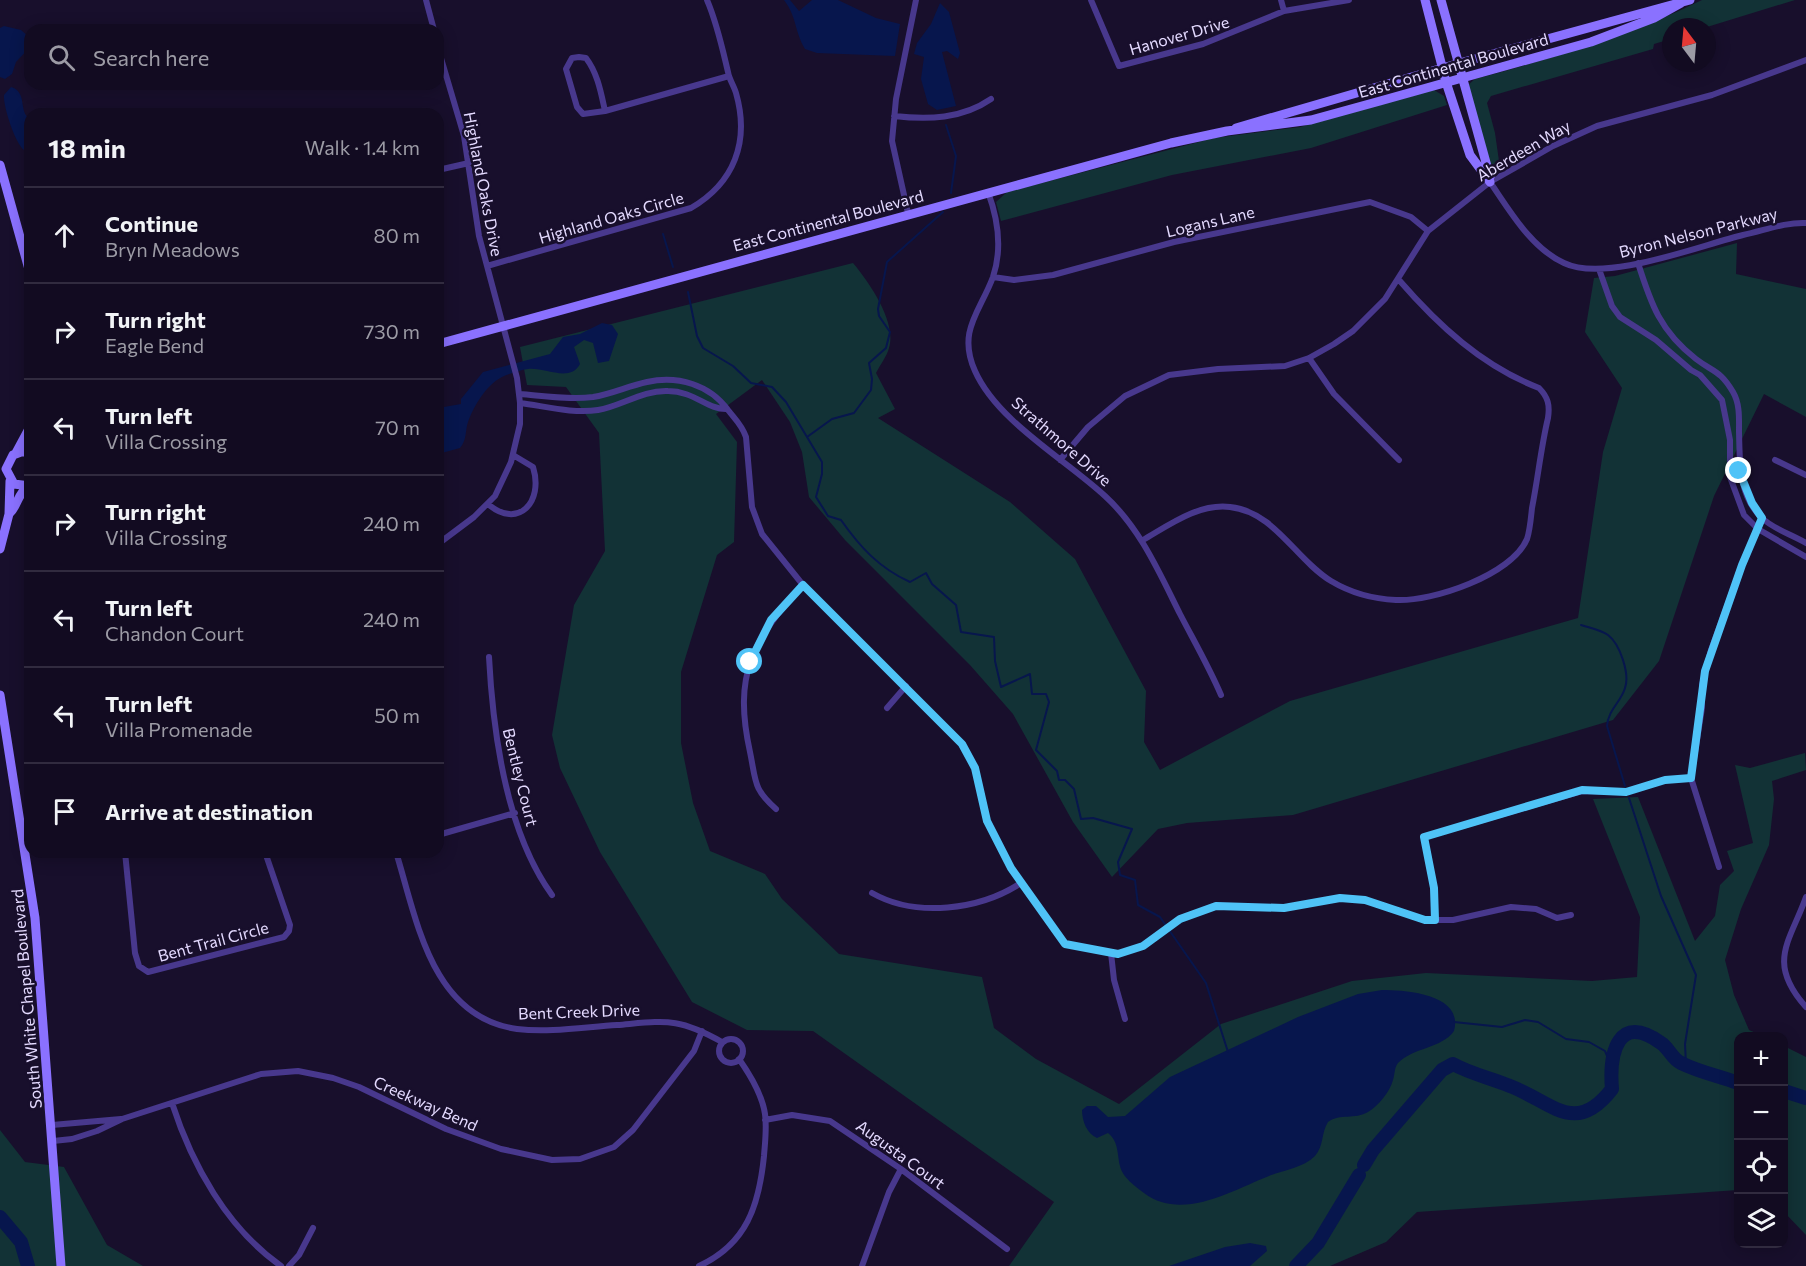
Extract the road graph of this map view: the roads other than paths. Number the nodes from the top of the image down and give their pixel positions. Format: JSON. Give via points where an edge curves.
{"nodes":[{"id":1,"x":426,"y":0,"type":"edge"},
{"id":2,"x":707,"y":0,"type":"edge"},
{"id":3,"x":916,"y":0,"type":"edge"},
{"id":4,"x":1090,"y":0,"type":"edge"},
{"id":5,"x":1281,"y":0,"type":"edge"},
{"id":6,"x":1349,"y":0,"type":"edge"},
{"id":7,"x":1425,"y":0,"type":"edge"},
{"id":8,"x":1441,"y":0,"type":"edge"},
{"id":9,"x":1685,"y":2,"type":"edge"},
{"id":10,"x":1284,"y":11,"type":"junction"},
{"id":11,"x":432,"y":24,"type":"edge"},
{"id":12,"x":1806,"y":60,"type":"edge"},
{"id":13,"x":1460,"y":63,"type":"junction"},
{"id":14,"x":1442,"y":68,"type":"junction"},
{"id":15,"x":444,"y":70,"type":"edge"},
{"id":16,"x":729,"y":76,"type":"junction"},
{"id":17,"x":1464,"y":77,"type":"junction"},
{"id":18,"x":1446,"y":82,"type":"junction"},
{"id":19,"x":991,"y":99,"type":"dead end"},
{"id":20,"x":605,"y":111,"type":"junction"},
{"id":21,"x":894,"y":116,"type":"junction"},
{"id":22,"x":1227,"y":131,"type":"junction"},
{"id":23,"x":469,"y":163,"type":"junction"},
{"id":24,"x":0,"y":165,"type":"edge"},
{"id":25,"x":444,"y":169,"type":"edge"},
{"id":26,"x":1490,"y":182,"type":"junction"},
{"id":27,"x":988,"y":192,"type":"junction"},
{"id":28,"x":908,"y":213,"type":"junction"},
{"id":29,"x":1806,"y":223,"type":"edge"},
{"id":30,"x":1428,"y":231,"type":"junction"},
{"id":31,"x":24,"y":251,"type":"edge"},
{"id":32,"x":1638,"y":263,"type":"junction"},
{"id":33,"x":487,"y":266,"type":"junction"},
{"id":34,"x":1599,"y":269,"type":"junction"},
{"id":35,"x":993,"y":277,"type":"junction"},
{"id":36,"x":1399,"y":280,"type":"junction"},
{"id":37,"x":502,"y":325,"type":"junction"},
{"id":38,"x":444,"y":342,"type":"edge"},
{"id":39,"x":1309,"y":358,"type":"junction"},
{"id":40,"x":520,"y":394,"type":"junction"},
{"id":41,"x":520,"y":403,"type":"junction"},
{"id":42,"x":727,"y":409,"type":"junction"},
{"id":43,"x":24,"y":436,"type":"edge"},
{"id":44,"x":24,"y":454,"type":"edge"},
{"id":45,"x":513,"y":455,"type":"junction"},
{"id":46,"x":8,"y":459,"type":"edge"},
{"id":47,"x":1775,"y":459,"type":"dead end"},
{"id":48,"x":1060,"y":460,"type":"junction"},
{"id":49,"x":1399,"y":460,"type":"dead end"},
{"id":50,"x":1806,"y":475,"type":"edge"},
{"id":51,"x":6,"y":478,"type":"edge"},
{"id":52,"x":24,"y":487,"type":"edge"},
{"id":53,"x":24,"y":490,"type":"edge"},
{"id":54,"x":488,"y":504,"type":"junction"},
{"id":55,"x":9,"y":514,"type":"junction"},
{"id":56,"x":1762,"y":518,"type":"junction"},
{"id":57,"x":1758,"y":529,"type":"junction"},
{"id":58,"x":444,"y":539,"type":"edge"},
{"id":59,"x":1143,"y":540,"type":"junction"},
{"id":60,"x":1806,"y":543,"type":"edge"},
{"id":61,"x":0,"y":549,"type":"edge"},
{"id":62,"x":1806,"y":557,"type":"edge"},
{"id":63,"x":803,"y":585,"type":"junction"},
{"id":64,"x":489,"y":657,"type":"dead end"},
{"id":65,"x":906,"y":686,"type":"junction"},
{"id":66,"x":0,"y":695,"type":"edge"},
{"id":67,"x":1221,"y":695,"type":"dead end"},
{"id":68,"x":887,"y":708,"type":"dead end"},
{"id":69,"x":1691,"y":778,"type":"junction"},
{"id":70,"x":776,"y":809,"type":"dead end"},
{"id":71,"x":515,"y":813,"type":"junction"},
{"id":72,"x":444,"y":833,"type":"edge"},
{"id":73,"x":24,"y":848,"type":"edge"},
{"id":74,"x":26,"y":858,"type":"edge"},
{"id":75,"x":126,"y":858,"type":"edge"},
{"id":76,"x":267,"y":858,"type":"edge"},
{"id":77,"x":398,"y":858,"type":"edge"},
{"id":78,"x":1719,"y":867,"type":"dead end"},
{"id":79,"x":1021,"y":884,"type":"junction"},
{"id":80,"x":872,"y":893,"type":"dead end"},
{"id":81,"x":552,"y":896,"type":"dead end"},
{"id":82,"x":1806,"y":897,"type":"edge"},
{"id":83,"x":1571,"y":915,"type":"dead end"},
{"id":84,"x":1435,"y":920,"type":"junction"},
{"id":85,"x":1111,"y":953,"type":"junction"},
{"id":86,"x":1806,"y":1007,"type":"edge"},
{"id":87,"x":1125,"y":1019,"type":"dead end"},
{"id":88,"x":702,"y":1031,"type":"junction"},
{"id":89,"x":722,"y":1042,"type":"junction"},
{"id":90,"x":740,"y":1059,"type":"junction"},
{"id":91,"x":172,"y":1103,"type":"junction"},
{"id":92,"x":122,"y":1119,"type":"junction"},
{"id":93,"x":765,"y":1120,"type":"junction"},
{"id":94,"x":52,"y":1125,"type":"junction"},
{"id":95,"x":53,"y":1141,"type":"junction"},
{"id":96,"x":901,"y":1169,"type":"junction"},
{"id":97,"x":313,"y":1228,"type":"dead end"},
{"id":98,"x":1007,"y":1249,"type":"dead end"},
{"id":99,"x":62,"y":1266,"type":"edge"},
{"id":100,"x":281,"y":1266,"type":"edge"},
{"id":101,"x":289,"y":1266,"type":"edge"},
{"id":102,"x":699,"y":1266,"type":"edge"},
{"id":103,"x":862,"y":1266,"type":"edge"}],
"edges":[{"from":1,"to":11,"type":"street"},
{"from":2,"to":16,"type":"street","name":"Highland Oaks Circle"},
{"from":3,"to":21,"type":"street"},
{"from":4,"to":10,"type":"street","name":"Hanover Drive","via":[[1119,66],[1203,44]]},
{"from":5,"to":10,"type":"street"},
{"from":6,"to":10,"type":"street","name":"Hanover Drive"},
{"from":7,"to":14,"type":"main road","name":"Byron Nelson Parkway"},
{"from":8,"to":13,"type":"main road","name":"Byron Nelson Parkway"},
{"from":9,"to":13,"type":"main road","name":"East Continental Boulevard"},
{"from":9,"to":17,"type":"main road","name":"East Continental Boulevard","via":[[1592,42]]},
{"from":12,"to":26,"type":"street","name":"Aberdeen Way","via":[[1712,95],[1575,134]]},
{"from":13,"to":14,"type":"main road","name":"East Continental Boulevard"},
{"from":13,"to":17,"type":"main road","name":"Byron Nelson Parkway"},
{"from":14,"to":18,"type":"main road","name":"Byron Nelson Parkway"},
{"from":14,"to":22,"type":"main road","name":"East Continental Boulevard"},
{"from":15,"to":23,"type":"street","name":"Highland Oaks Drive"},
{"from":16,"to":20,"type":"street"},
{"from":16,"to":33,"type":"street","name":"Highland Oaks Circle","via":[[736,94],[741,141],[732,170],[712,194],[675,214]]},
{"from":17,"to":18,"type":"main road","name":"East Continental Boulevard"},
{"from":17,"to":26,"type":"main road","name":"Byron Nelson Parkway"},
{"from":18,"to":22,"type":"main road","name":"East Continental Boulevard","via":[[1311,120]]},
{"from":18,"to":26,"type":"main road","name":"Byron Nelson Parkway","via":[[1470,155]]},
{"from":19,"to":21,"type":"street","via":[[952,116]]},
{"from":20,"to":20,"type":"street","via":[[583,114],[577,107],[566,69],[572,58],[586,58],[591,66]]},
{"from":21,"to":28,"type":"street","via":[[894,160]]},
{"from":22,"to":27,"type":"main road","name":"East Continental Boulevard"},
{"from":23,"to":25,"type":"street"},
{"from":23,"to":33,"type":"street","name":"Highland Oaks Drive","via":[[474,211]]},
{"from":24,"to":31,"type":"main road"},
{"from":26,"to":30,"type":"street","name":"Aberdeen Way"},
{"from":26,"to":34,"type":"street","name":"Byron Nelson Parkway","via":[[1539,245],[1563,263]]},
{"from":27,"to":28,"type":"main road","name":"East Continental Boulevard"},
{"from":27,"to":35,"type":"street","name":"Strathmore Drive","via":[[997,225]]},
{"from":28,"to":37,"type":"main road","name":"East Continental Boulevard"},
{"from":29,"to":32,"type":"street","name":"Byron Nelson Parkway","via":[[1738,236]]},
{"from":30,"to":35,"type":"street","name":"Logans Lane","via":[[1411,217],[1370,202],[1174,242],[1053,275],[1014,280]]},
{"from":30,"to":36,"type":"street","name":"Aberdeen Way"},
{"from":32,"to":34,"type":"street","name":"Byron Nelson Parkway"},
{"from":32,"to":56,"type":"street","via":[[1651,304],[1666,331],[1697,360],[1714,368],[1735,396],[1739,471]]},
{"from":33,"to":37,"type":"street","name":"Highland Oaks Drive"},
{"from":34,"to":57,"type":"street","via":[[1611,306],[1620,316],[1700,375],[1722,400],[1730,440],[1730,477],[1737,502]]},
{"from":35,"to":48,"type":"street","name":"Strathmore Drive","via":[[967,339],[974,370],[985,389],[1024,431]]},
{"from":36,"to":39,"type":"street","name":"Aberdeen Way","via":[[1353,331]]},
{"from":36,"to":59,"type":"street","via":[[1454,337],[1486,361],[1546,394],[1548,418],[1527,538],[1513,560],[1473,581],[1431,595],[1398,600],[1359,594],[1332,581],[1308,564],[1272,526],[1244,510],[1215,506],[1192,513]]},
{"from":37,"to":38,"type":"main road","name":"East Continental Boulevard"},
{"from":37,"to":40,"type":"street"},
{"from":39,"to":48,"type":"street","name":"Aberdeen Way","via":[[1285,366],[1169,375],[1115,404],[1088,427]]},
{"from":39,"to":49,"type":"street","via":[[1335,394]]},
{"from":40,"to":41,"type":"street"},
{"from":40,"to":42,"type":"street","via":[[580,398],[615,393],[648,381],[677,381],[705,388]]},
{"from":41,"to":42,"type":"street","via":[[596,410],[645,393],[672,391],[701,398],[716,409]]},
{"from":41,"to":45,"type":"street"},
{"from":42,"to":63,"type":"street","via":[[746,436],[752,507],[762,534]]},
{"from":43,"to":46,"type":"main road"},
{"from":44,"to":46,"type":"main road"},
{"from":45,"to":54,"type":"street","via":[[505,479]]},
{"from":45,"to":54,"type":"street","via":[[533,467],[536,498],[525,509],[510,514]]},
{"from":46,"to":51,"type":"main road"},
{"from":47,"to":50,"type":"street"},
{"from":48,"to":59,"type":"street","name":"Strathmore Drive","via":[[1106,497]]},
{"from":51,"to":52,"type":"main road"},
{"from":51,"to":55,"type":"main road"},
{"from":53,"to":55,"type":"main road"},
{"from":54,"to":58,"type":"street"},
{"from":55,"to":61,"type":"main road"},
{"from":56,"to":57,"type":"street"},
{"from":56,"to":60,"type":"street"},
{"from":57,"to":62,"type":"street"},
{"from":57,"to":69,"type":"street","via":[[1705,671]]},
{"from":59,"to":67,"type":"street","name":"Strathmore Drive"},
{"from":63,"to":65,"type":"street"},
{"from":63,"to":70,"type":"street","via":[[762,634],[750,662],[744,694],[745,732],[759,794]]},
{"from":64,"to":71,"type":"street","name":"Bentley Court","via":[[498,751]]},
{"from":65,"to":68,"type":"street"},
{"from":65,"to":79,"type":"street","via":[[962,744],[975,768],[987,821]]},
{"from":66,"to":73,"type":"main road","name":"South White Chapel Boulevard"},
{"from":69,"to":78,"type":"street"},
{"from":69,"to":84,"type":"street","via":[[1665,780],[1626,792],[1582,790],[1424,837],[1434,888]]},
{"from":71,"to":72,"type":"street"},
{"from":71,"to":81,"type":"street","name":"Bentley Court","via":[[526,849]]},
{"from":74,"to":94,"type":"main road","name":"South White Chapel Boulevard","via":[[35,918]]},
{"from":75,"to":76,"type":"street","name":"Bent Trail Circle","via":[[135,953],[139,966],[148,972],[284,937],[290,925]]},
{"from":77,"to":88,"type":"street","name":"Bent Creek Drive","via":[[434,968],[458,1000],[482,1019],[531,1030],[667,1021]]},
{"from":79,"to":80,"type":"street","via":[[1003,895],[957,906],[890,903]]},
{"from":79,"to":85,"type":"street","via":[[1065,944]]},
{"from":82,"to":86,"type":"street","via":[[1785,943],[1784,959],[1786,974]]},
{"from":83,"to":84,"type":"street","via":[[1557,918],[1536,909],[1511,907],[1453,920]]},
{"from":84,"to":85,"type":"street","via":[[1365,900],[1340,898],[1284,908],[1216,906],[1180,919],[1143,946]]},
{"from":85,"to":87,"type":"street"},
{"from":88,"to":89,"type":"street","name":"Bent Creek Drive"},
{"from":88,"to":91,"type":"street","name":"Creekway Bend","via":[[694,1051],[633,1130],[614,1147],[580,1159],[552,1160],[501,1149],[446,1130],[333,1077],[298,1071],[261,1074]]},
{"from":89,"to":90,"type":"street","via":[[730,1039],[741,1044]]},
{"from":89,"to":90,"type":"street","via":[[721,1058],[728,1063]]},
{"from":90,"to":93,"type":"street","via":[[752,1078]]},
{"from":91,"to":92,"type":"street","name":"Creekway Bend"},
{"from":91,"to":100,"type":"street","via":[[195,1163],[212,1193],[258,1248]]},
{"from":92,"to":94,"type":"street","name":"Creekway Bend"},
{"from":92,"to":95,"type":"street","name":"Creekway Bend"},
{"from":93,"to":96,"type":"street","name":"Augusta Court","via":[[792,1114],[830,1121]]},
{"from":93,"to":102,"type":"street","via":[[760,1189],[755,1206],[735,1241]]},
{"from":94,"to":95,"type":"main road","name":"South White Chapel Boulevard"},
{"from":95,"to":99,"type":"main road","name":"South White Chapel Boulevard"},
{"from":96,"to":98,"type":"street","name":"Augusta Court"},
{"from":96,"to":103,"type":"street"},
{"from":97,"to":101,"type":"street"}]}
